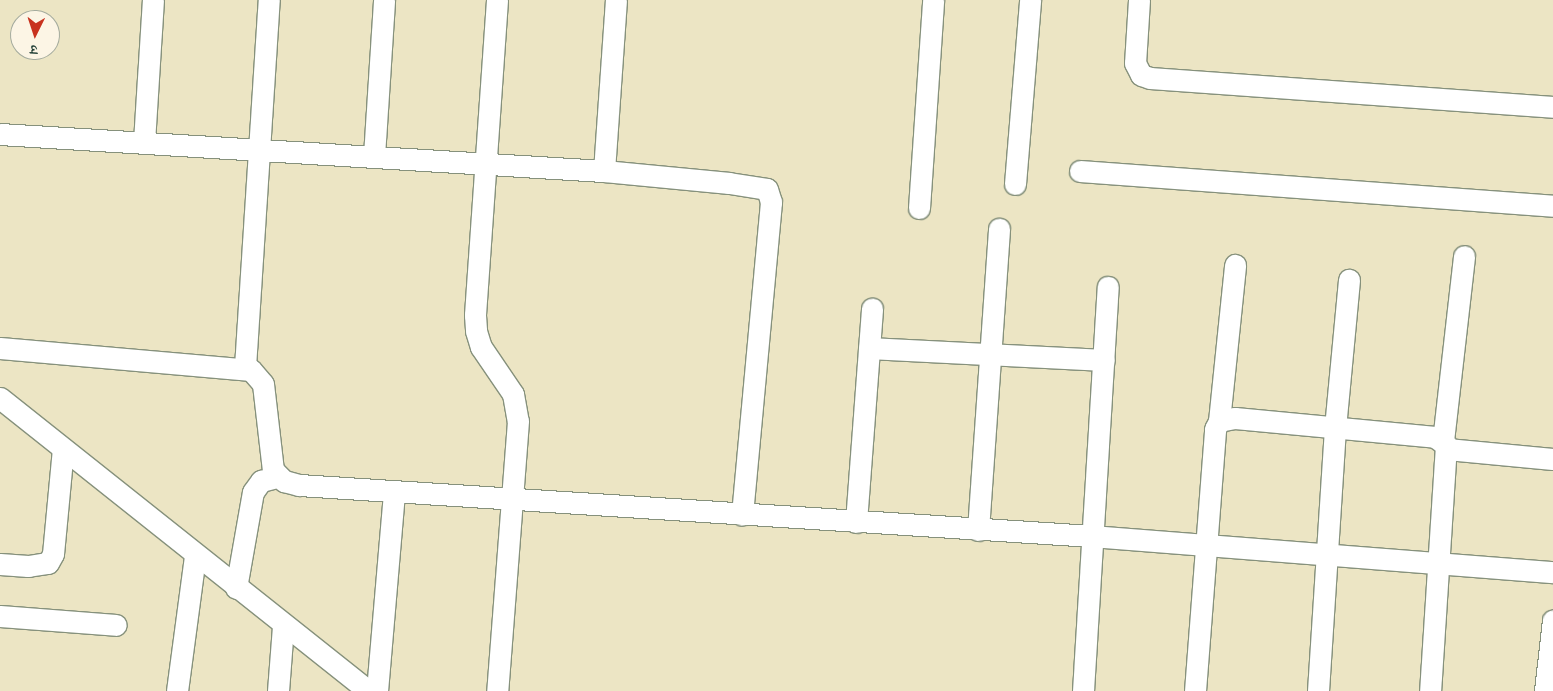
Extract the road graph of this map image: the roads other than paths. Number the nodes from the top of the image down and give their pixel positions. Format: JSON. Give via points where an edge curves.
{"nodes":[{"id":1,"x":153,"y":0,"type":"edge"},
{"id":2,"x":269,"y":0,"type":"edge"},
{"id":3,"x":384,"y":0,"type":"edge"},
{"id":4,"x":497,"y":0,"type":"edge"},
{"id":5,"x":616,"y":0,"type":"edge"},
{"id":6,"x":933,"y":0,"type":"edge"},
{"id":7,"x":1030,"y":0,"type":"edge"},
{"id":8,"x":1139,"y":0,"type":"edge"},
{"id":9,"x":1553,"y":107,"type":"edge"},
{"id":10,"x":0,"y":134,"type":"edge"},
{"id":11,"x":144,"y":142,"type":"junction"},
{"id":12,"x":259,"y":149,"type":"junction"},
{"id":13,"x":374,"y":156,"type":"junction"},
{"id":14,"x":488,"y":163,"type":"junction"},
{"id":15,"x":604,"y":171,"type":"junction"},
{"id":16,"x":1080,"y":171,"type":"dead end"},
{"id":17,"x":1015,"y":184,"type":"dead end"},
{"id":18,"x":1553,"y":206,"type":"edge"},
{"id":19,"x":919,"y":208,"type":"dead end"},
{"id":20,"x":999,"y":229,"type":"dead end"},
{"id":21,"x":1464,"y":256,"type":"dead end"},
{"id":22,"x":1235,"y":265,"type":"dead end"},
{"id":23,"x":1349,"y":280,"type":"dead end"},
{"id":24,"x":1108,"y":287,"type":"dead end"},
{"id":25,"x":872,"y":309,"type":"dead end"},
{"id":26,"x":0,"y":348,"type":"edge"},
{"id":27,"x":869,"y":348,"type":"junction"},
{"id":28,"x":991,"y":354,"type":"junction"},
{"id":29,"x":1104,"y":360,"type":"junction"},
{"id":30,"x":246,"y":367,"type":"junction"},
{"id":31,"x":0,"y":398,"type":"edge"},
{"id":32,"x":1219,"y":422,"type":"junction"},
{"id":33,"x":1335,"y":428,"type":"junction"},
{"id":34,"x":1445,"y":445,"type":"junction"},
{"id":35,"x":62,"y":449,"type":"junction"},
{"id":36,"x":1553,"y":459,"type":"edge"},
{"id":37,"x":277,"y":477,"type":"junction"},
{"id":38,"x":394,"y":492,"type":"junction"},
{"id":39,"x":515,"y":499,"type":"junction"},
{"id":40,"x":742,"y":515,"type":"junction"},
{"id":41,"x":856,"y":522,"type":"junction"},
{"id":42,"x":978,"y":530,"type":"junction"},
{"id":43,"x":1092,"y":536,"type":"junction"},
{"id":44,"x":1207,"y":546,"type":"junction"},
{"id":45,"x":1326,"y":555,"type":"junction"},
{"id":46,"x":195,"y":556,"type":"junction"},
{"id":47,"x":1440,"y":563,"type":"junction"},
{"id":48,"x":0,"y":564,"type":"edge"},
{"id":49,"x":1553,"y":572,"type":"edge"},
{"id":50,"x":236,"y":588,"type":"junction"},
{"id":51,"x":0,"y":616,"type":"edge"},
{"id":52,"x":1553,"y":620,"type":"edge"},
{"id":53,"x":116,"y":625,"type":"dead end"},
{"id":54,"x":283,"y":626,"type":"junction"},
{"id":55,"x":177,"y":691,"type":"edge"},
{"id":56,"x":278,"y":691,"type":"edge"},
{"id":57,"x":368,"y":691,"type":"edge"},
{"id":58,"x":377,"y":691,"type":"edge"},
{"id":59,"x":497,"y":691,"type":"edge"},
{"id":60,"x":1083,"y":691,"type":"edge"},
{"id":61,"x":1195,"y":691,"type":"edge"},
{"id":62,"x":1318,"y":691,"type":"edge"},
{"id":63,"x":1430,"y":691,"type":"edge"},
{"id":64,"x":1545,"y":691,"type":"edge"}],
"edges":[{"from":1,"to":11,"type":"street"},
{"from":2,"to":12,"type":"street"},
{"from":3,"to":13,"type":"street"},
{"from":4,"to":14,"type":"street"},
{"from":5,"to":15,"type":"street"},
{"from":6,"to":19,"type":"street"},
{"from":7,"to":17,"type":"street"},
{"from":8,"to":9,"type":"street","via":[[1135,63],[1141,75],[1150,78]]},
{"from":10,"to":11,"type":"street"},
{"from":11,"to":12,"type":"street"},
{"from":12,"to":13,"type":"street"},
{"from":12,"to":30,"type":"street"},
{"from":13,"to":14,"type":"street"},
{"from":14,"to":15,"type":"street"},
{"from":14,"to":39,"type":"street","via":[[476,331],[517,408]]},
{"from":15,"to":40,"type":"street","via":[[730,183],[766,190],[771,194]]},
{"from":16,"to":18,"type":"street"},
{"from":20,"to":28,"type":"street"},
{"from":21,"to":34,"type":"street"},
{"from":22,"to":32,"type":"street"},
{"from":23,"to":33,"type":"street"},
{"from":24,"to":29,"type":"street"},
{"from":25,"to":27,"type":"street"},
{"from":26,"to":30,"type":"street"},
{"from":27,"to":28,"type":"street"},
{"from":27,"to":41,"type":"street"},
{"from":28,"to":29,"type":"street"},
{"from":28,"to":42,"type":"street"},
{"from":29,"to":43,"type":"street"},
{"from":30,"to":37,"type":"street","via":[[256,373],[263,384],[273,470]]},
{"from":31,"to":35,"type":"street"},
{"from":32,"to":33,"type":"street","via":[[1234,418]]},
{"from":32,"to":44,"type":"street","via":[[1215,428]]},
{"from":33,"to":34,"type":"street"},
{"from":33,"to":45,"type":"street"},
{"from":34,"to":36,"type":"street"},
{"from":34,"to":47,"type":"street"},
{"from":35,"to":46,"type":"street"},
{"from":35,"to":48,"type":"street","via":[[53,554],[48,563],[28,566]]},
{"from":37,"to":38,"type":"street","via":[[299,486]]},
{"from":37,"to":50,"type":"street","via":[[261,481],[253,492]]},
{"from":38,"to":39,"type":"street"},
{"from":38,"to":58,"type":"street"},
{"from":39,"to":40,"type":"street"},
{"from":39,"to":59,"type":"street"},
{"from":40,"to":41,"type":"street"},
{"from":41,"to":42,"type":"street"},
{"from":42,"to":43,"type":"street"},
{"from":43,"to":44,"type":"street"},
{"from":43,"to":60,"type":"street"},
{"from":44,"to":45,"type":"street"},
{"from":44,"to":61,"type":"street"},
{"from":45,"to":47,"type":"street"},
{"from":45,"to":62,"type":"street"},
{"from":46,"to":50,"type":"street"},
{"from":46,"to":55,"type":"street"},
{"from":47,"to":49,"type":"street"},
{"from":47,"to":63,"type":"street"},
{"from":50,"to":54,"type":"street"},
{"from":51,"to":53,"type":"street"},
{"from":52,"to":64,"type":"street"},
{"from":54,"to":56,"type":"street"},
{"from":54,"to":57,"type":"street"}]}
